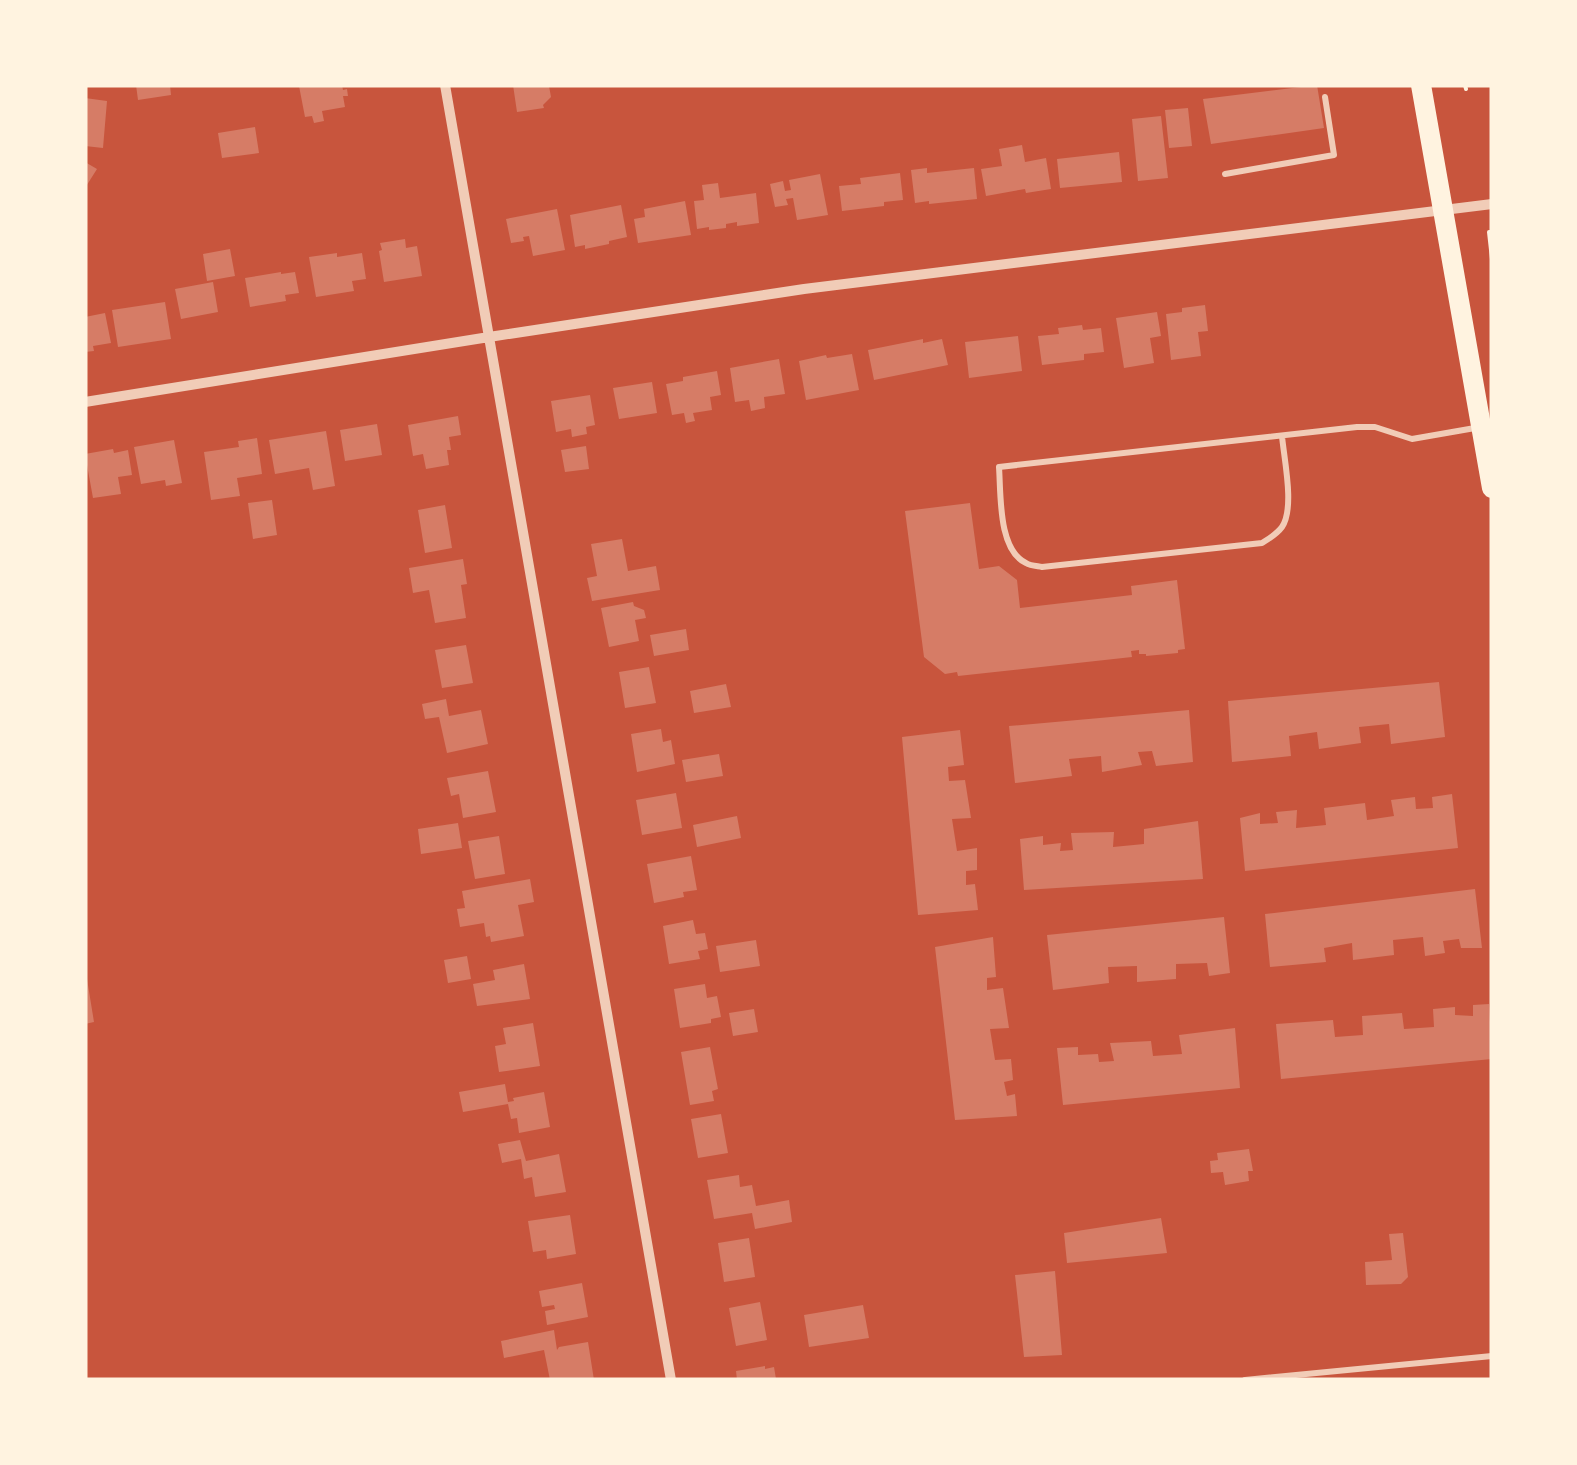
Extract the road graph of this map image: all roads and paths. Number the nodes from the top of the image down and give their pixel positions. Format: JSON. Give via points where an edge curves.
{"nodes":[{"id":1,"x":445,"y":85,"type":"edge"},
{"id":2,"x":1422,"y":85,"type":"edge"},
{"id":3,"x":1325,"y":97,"type":"dead end"},
{"id":4,"x":1226,"y":174,"type":"dead end"},
{"id":5,"x":1492,"y":204,"type":"edge"},
{"id":6,"x":1443,"y":209,"type":"junction"},
{"id":7,"x":1492,"y":232,"type":"edge"},
{"id":8,"x":1492,"y":258,"type":"edge"},
{"id":9,"x":489,"y":337,"type":"junction"},
{"id":10,"x":85,"y":402,"type":"edge"},
{"id":11,"x":1481,"y":427,"type":"junction"},
{"id":12,"x":1282,"y":436,"type":"junction"},
{"id":13,"x":1492,"y":488,"type":"edge"},
{"id":14,"x":1492,"y":1356,"type":"edge"},
{"id":15,"x":671,"y":1380,"type":"edge"},
{"id":16,"x":1246,"y":1380,"type":"edge"}],
"edges":[{"from":1,"to":9,"type":"street"},
{"from":2,"to":6,"type":"main road"},
{"from":3,"to":4,"type":"lane","via":[[1334,156]]},
{"from":5,"to":6,"type":"street"},
{"from":6,"to":9,"type":"street"},
{"from":6,"to":11,"type":"main road"},
{"from":7,"to":8,"type":"path"},
{"from":9,"to":10,"type":"street"},
{"from":9,"to":15,"type":"street"},
{"from":11,"to":12,"type":"lane","via":[[1412,439],[1375,427]]},
{"from":11,"to":13,"type":"main road"},
{"from":12,"to":12,"type":"lane","via":[[999,468],[1011,551],[1042,567],[1262,543],[1287,518]]},
{"from":14,"to":16,"type":"lane"}]}
